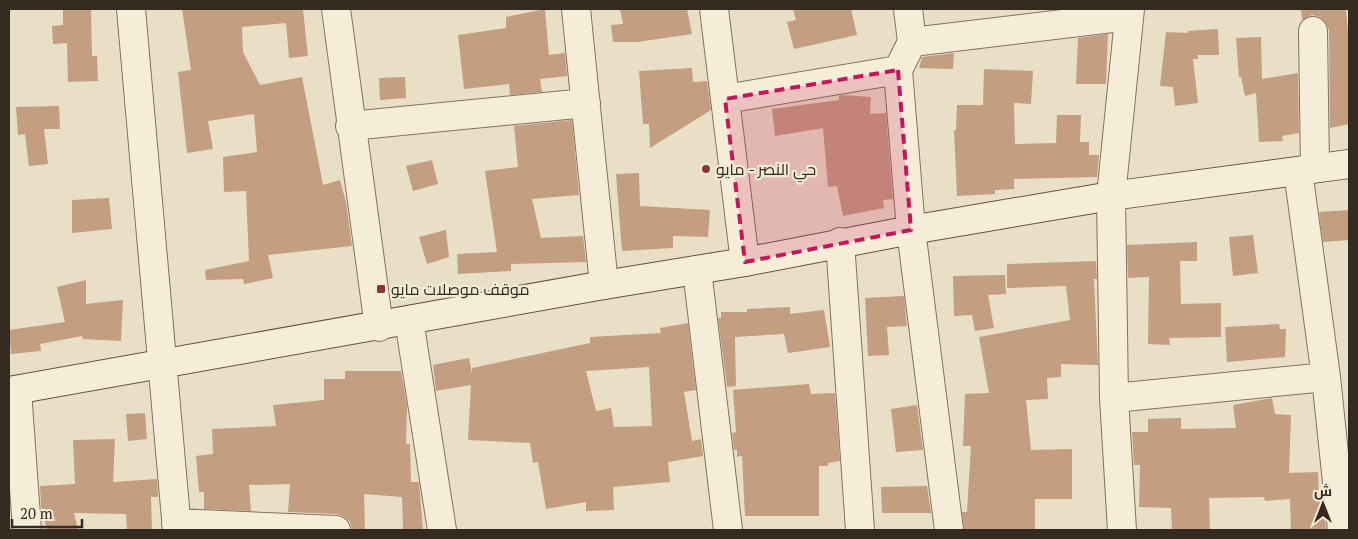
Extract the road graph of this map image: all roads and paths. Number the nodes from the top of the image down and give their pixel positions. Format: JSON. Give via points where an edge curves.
{"nodes":[{"id":1,"x":131,"y":9,"type":"edge"},
{"id":2,"x":336,"y":9,"type":"edge"},
{"id":3,"x":576,"y":9,"type":"edge"},
{"id":4,"x":714,"y":9,"type":"edge"},
{"id":5,"x":908,"y":9,"type":"edge"},
{"id":6,"x":1129,"y":12,"type":"edge"},
{"id":7,"x":1313,"y":30,"type":"dead end"},
{"id":8,"x":912,"y":42,"type":"junction"},
{"id":9,"x":898,"y":70,"type":"junction"},
{"id":10,"x":725,"y":99,"type":"junction"},
{"id":11,"x":586,"y":103,"type":"junction"},
{"id":12,"x":350,"y":126,"type":"junction"},
{"id":13,"x":1349,"y":164,"type":"edge"},
{"id":14,"x":1307,"y":170,"type":"junction"},
{"id":15,"x":1111,"y":196,"type":"junction"},
{"id":16,"x":911,"y":230,"type":"junction"},
{"id":17,"x":840,"y":242,"type":"junction"},
{"id":18,"x":745,"y":262,"type":"junction"},
{"id":19,"x":697,"y":270,"type":"junction"},
{"id":20,"x":604,"y":285,"type":"junction"},
{"id":21,"x":409,"y":320,"type":"junction"},
{"id":22,"x":379,"y":327,"type":"junction"},
{"id":23,"x":164,"y":364,"type":"junction"},
{"id":24,"x":1326,"y":378,"type":"junction"},
{"id":25,"x":13,"y":391,"type":"edge"},
{"id":26,"x":1114,"y":398,"type":"junction"},
{"id":27,"x":177,"y":527,"type":"edge"},
{"id":28,"x":27,"y":530,"type":"edge"},
{"id":29,"x":304,"y":530,"type":"edge"},
{"id":30,"x":336,"y":530,"type":"edge"},
{"id":31,"x":442,"y":530,"type":"edge"},
{"id":32,"x":728,"y":530,"type":"edge"},
{"id":33,"x":860,"y":530,"type":"edge"},
{"id":34,"x":949,"y":530,"type":"edge"},
{"id":35,"x":1122,"y":530,"type":"edge"},
{"id":36,"x":1342,"y":530,"type":"edge"}],
"edges":[{"from":1,"to":23,"type":"street"},
{"from":2,"to":12,"type":"street"},
{"from":3,"to":11,"type":"street"},
{"from":4,"to":10,"type":"street"},
{"from":5,"to":8,"type":"street"},
{"from":6,"to":8,"type":"street"},
{"from":6,"to":15,"type":"street"},
{"from":7,"to":14,"type":"street"},
{"from":8,"to":9,"type":"street"},
{"from":9,"to":10,"type":"street"},
{"from":9,"to":16,"type":"street"},
{"from":10,"to":18,"type":"street"},
{"from":11,"to":12,"type":"street"},
{"from":11,"to":20,"type":"street"},
{"from":12,"to":22,"type":"street"},
{"from":13,"to":14,"type":"street"},
{"from":14,"to":15,"type":"street"},
{"from":14,"to":24,"type":"street"},
{"from":15,"to":16,"type":"street"},
{"from":15,"to":26,"type":"street"},
{"from":16,"to":17,"type":"street"},
{"from":16,"to":34,"type":"street"},
{"from":17,"to":18,"type":"street"},
{"from":17,"to":33,"type":"street"},
{"from":18,"to":19,"type":"street"},
{"from":19,"to":20,"type":"street"},
{"from":19,"to":32,"type":"street"},
{"from":20,"to":21,"type":"street"},
{"from":21,"to":22,"type":"street"},
{"from":21,"to":31,"type":"street"},
{"from":22,"to":23,"type":"street"},
{"from":23,"to":25,"type":"street"},
{"from":23,"to":27,"type":"street"},
{"from":24,"to":26,"type":"street"},
{"from":24,"to":36,"type":"street"},
{"from":25,"to":28,"type":"street"},
{"from":26,"to":35,"type":"street"},
{"from":27,"to":29,"type":"street"},
{"from":29,"to":30,"type":"street"}]}
